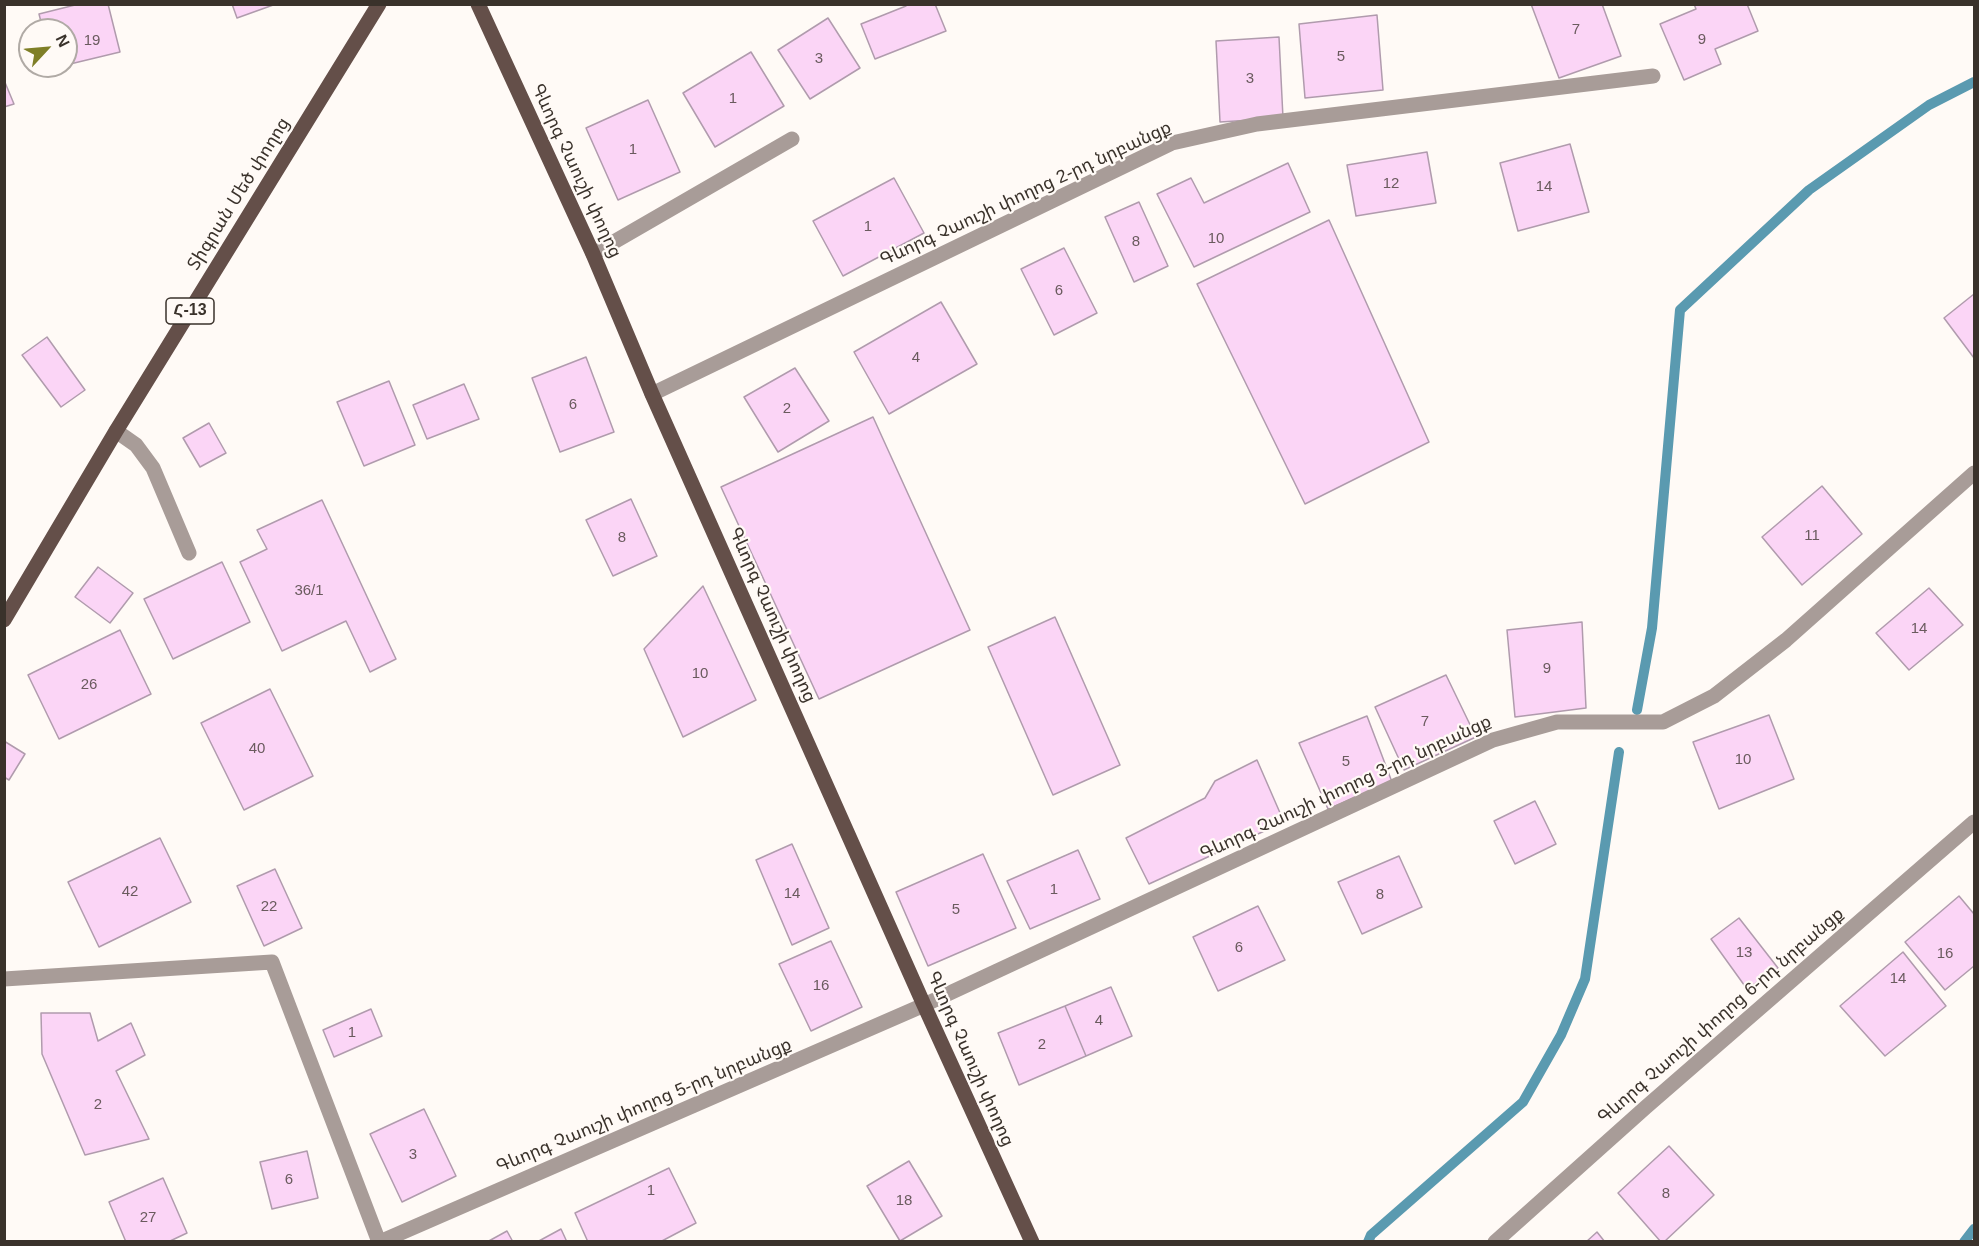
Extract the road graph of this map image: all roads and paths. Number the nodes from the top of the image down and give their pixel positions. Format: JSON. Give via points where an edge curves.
{"nodes":[{"id":1,"x":379,"y":4,"type":"edge"},
{"id":2,"x":478,"y":4,"type":"edge"},
{"id":3,"x":1653,"y":76,"type":"dead end"},
{"id":4,"x":792,"y":139,"type":"dead end"},
{"id":5,"x":593,"y":254,"type":"junction"},
{"id":6,"x":652,"y":394,"type":"junction"},
{"id":7,"x":116,"y":431,"type":"junction"},
{"id":8,"x":1974,"y":473,"type":"edge"},
{"id":9,"x":189,"y":553,"type":"dead end"},
{"id":10,"x":4,"y":620,"type":"edge"},
{"id":11,"x":1974,"y":822,"type":"edge"},
{"id":12,"x":4,"y":979,"type":"edge"},
{"id":13,"x":924,"y":1005,"type":"junction"},
{"id":14,"x":379,"y":1242,"type":"edge"},
{"id":15,"x":1032,"y":1242,"type":"edge"},
{"id":16,"x":1495,"y":1242,"type":"edge"}],
"edges":[{"from":1,"to":7,"type":"main road","name":"Տիգրան Մեծ փողոց","number":"Հ-13"},
{"from":2,"to":5,"type":"main road","name":"Գևորգ Չաուշի փողոց"},
{"from":3,"to":6,"type":"street","name":"Գևորգ Չաուշի փողոց 2-րդ նրբանցք","via":[[1257,124],[1172,143]]},
{"from":4,"to":5,"type":"street"},
{"from":5,"to":6,"type":"main road","name":"Գևորգ Չաուշի փողոց"},
{"from":6,"to":13,"type":"main road","name":"Գևորգ Չաուշի փողոց"},
{"from":7,"to":9,"type":"street","via":[[136,445],[153,468]]},
{"from":7,"to":10,"type":"main road","name":"Տիգրան Մեծ փողոց","number":"Հ-13"},
{"from":8,"to":13,"type":"street","name":"Գևորգ Չաուշի փողոց 3-րդ նրբանցք","via":[[1786,640],[1714,696],[1663,722],[1557,722],[1493,740]]},
{"from":11,"to":16,"type":"street","name":"Գևորգ Չաուշի փողոց 6-րդ նրբանցք"},
{"from":12,"to":14,"type":"street","via":[[272,962]]},
{"from":13,"to":14,"type":"street","name":"Գևորգ Չաուշի փողոց 5-րդ նրբանցք"},
{"from":13,"to":15,"type":"main road","name":"Գևորգ Չաուշի փողոց"}]}
